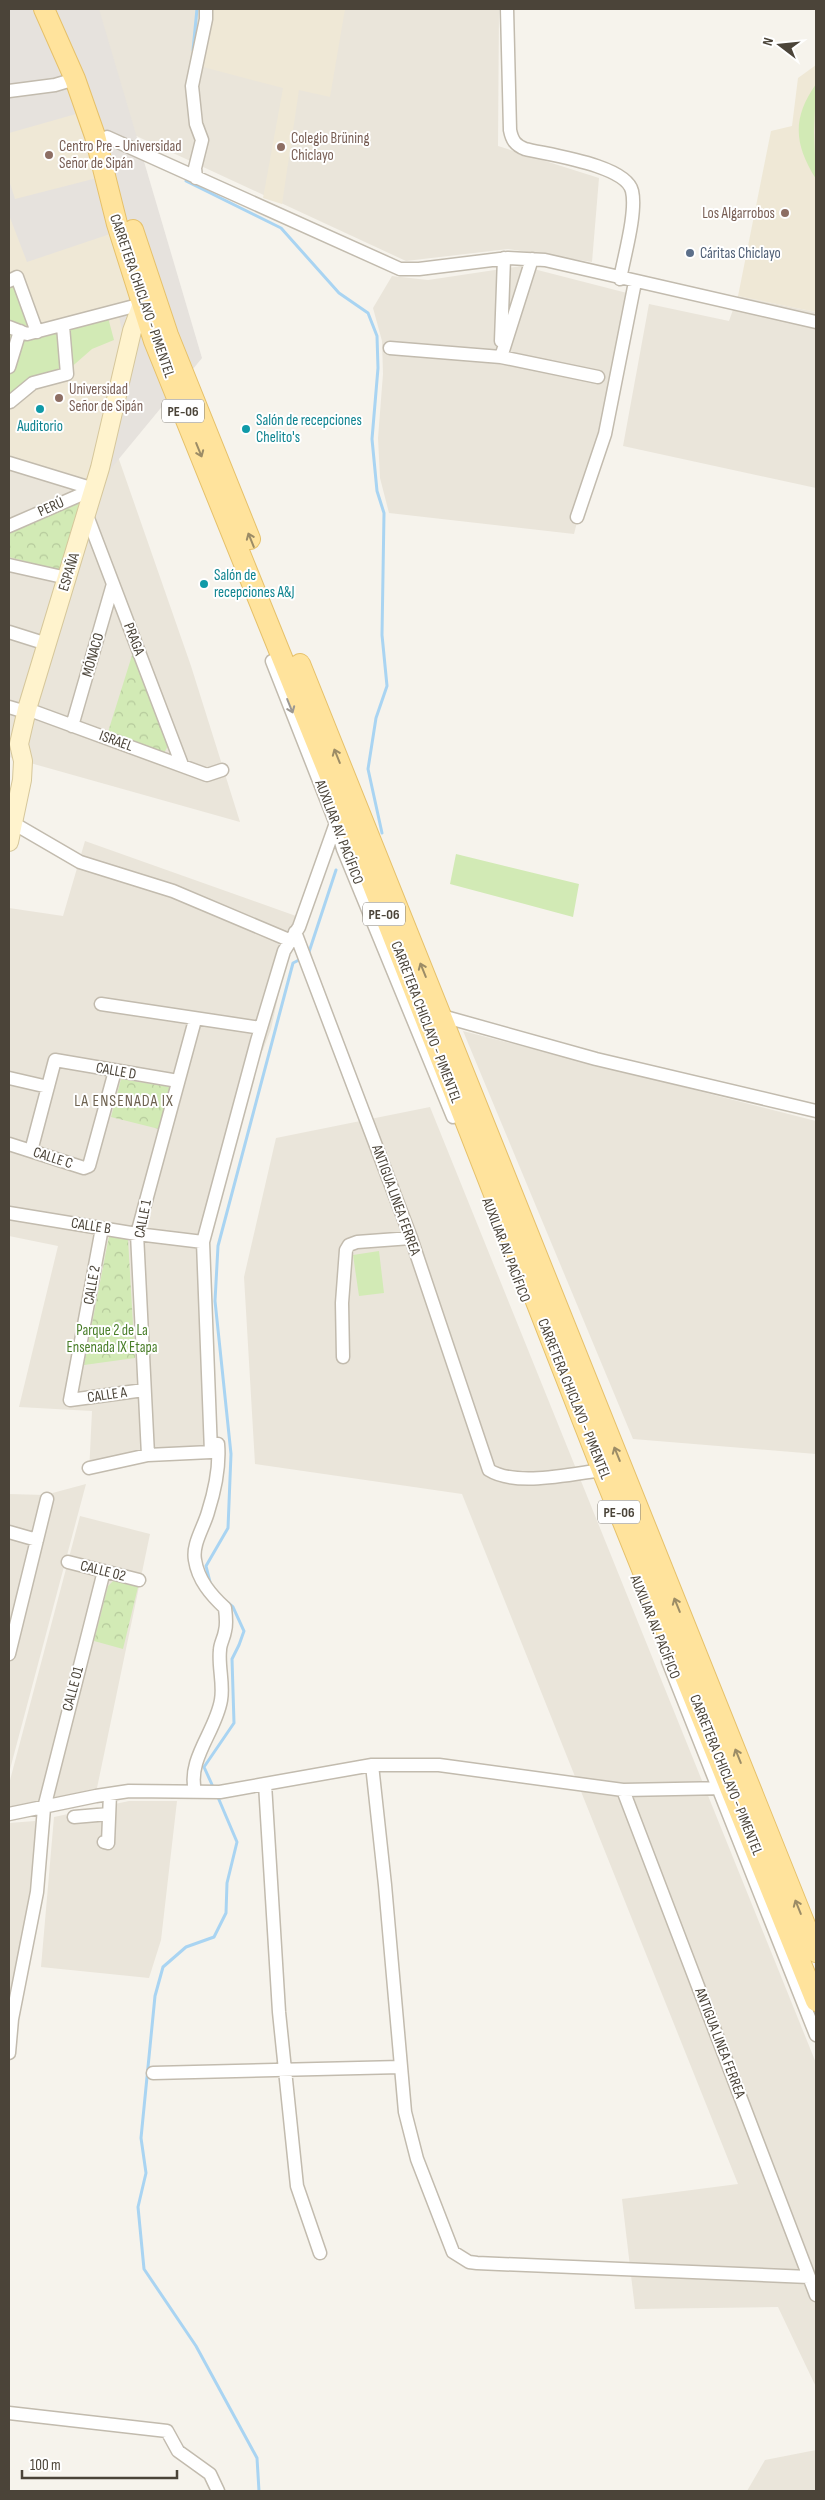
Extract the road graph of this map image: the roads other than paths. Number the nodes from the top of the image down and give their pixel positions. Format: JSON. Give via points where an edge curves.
{"nodes":[{"id":1,"x":44,"y":9,"type":"edge"},
{"id":2,"x":57,"y":9,"type":"edge"},
{"id":3,"x":206,"y":9,"type":"edge"},
{"id":4,"x":507,"y":9,"type":"edge"},
{"id":5,"x":75,"y":79,"type":"junction"},
{"id":6,"x":9,"y":91,"type":"edge"},
{"id":7,"x":106,"y":137,"type":"junction"},
{"id":8,"x":190,"y":176,"type":"junction"},
{"id":9,"x":504,"y":258,"type":"junction"},
{"id":10,"x":532,"y":259,"type":"junction"},
{"id":11,"x":620,"y":279,"type":"junction"},
{"id":12,"x":9,"y":281,"type":"edge"},
{"id":13,"x":635,"y":282,"type":"junction"},
{"id":14,"x":142,"y":304,"type":"junction"},
{"id":15,"x":816,"y":322,"type":"edge"},
{"id":16,"x":63,"y":326,"type":"junction"},
{"id":17,"x":14,"y":329,"type":"edge"},
{"id":18,"x":37,"y":332,"type":"junction"},
{"id":19,"x":390,"y":348,"type":"dead end"},
{"id":20,"x":501,"y":357,"type":"junction"},
{"id":21,"x":9,"y":368,"type":"edge"},
{"id":22,"x":598,"y":377,"type":"dead end"},
{"id":23,"x":9,"y":400,"type":"edge"},
{"id":24,"x":9,"y":463,"type":"edge"},
{"id":25,"x":94,"y":489,"type":"junction"},
{"id":26,"x":86,"y":513,"type":"junction"},
{"id":27,"x":578,"y":517,"type":"dead end"},
{"id":28,"x":9,"y":526,"type":"edge"},
{"id":29,"x":9,"y":564,"type":"edge"},
{"id":30,"x":247,"y":567,"type":"junction"},
{"id":31,"x":67,"y":578,"type":"junction"},
{"id":32,"x":113,"y":584,"type":"junction"},
{"id":33,"x":9,"y":632,"type":"edge"},
{"id":34,"x":47,"y":644,"type":"junction"},
{"id":35,"x":272,"y":661,"type":"joint"},
{"id":36,"x":9,"y":707,"type":"edge"},
{"id":37,"x":27,"y":709,"type":"junction"},
{"id":38,"x":72,"y":726,"type":"junction"},
{"id":39,"x":182,"y":765,"type":"junction"},
{"id":40,"x":222,"y":770,"type":"dead end"},
{"id":41,"x":339,"y":815,"type":"junction"},
{"id":42,"x":13,"y":823,"type":"junction"},
{"id":43,"x":9,"y":842,"type":"edge"},
{"id":44,"x":292,"y":936,"type":"junction"},
{"id":45,"x":101,"y":1004,"type":"dead end"},
{"id":46,"x":434,"y":1019,"type":"junction"},
{"id":47,"x":195,"y":1020,"type":"junction"},
{"id":48,"x":261,"y":1028,"type":"junction"},
{"id":49,"x":115,"y":1071,"type":"junction"},
{"id":50,"x":9,"y":1078,"type":"edge"},
{"id":51,"x":178,"y":1081,"type":"junction"},
{"id":52,"x":48,"y":1087,"type":"junction"},
{"id":53,"x":816,"y":1111,"type":"edge"},
{"id":54,"x":9,"y":1144,"type":"edge"},
{"id":55,"x":31,"y":1151,"type":"junction"},
{"id":56,"x":9,"y":1213,"type":"edge"},
{"id":57,"x":102,"y":1228,"type":"junction"},
{"id":58,"x":137,"y":1234,"type":"junction"},
{"id":59,"x":411,"y":1238,"type":"junction"},
{"id":60,"x":203,"y":1242,"type":"junction"},
{"id":61,"x":343,"y":1357,"type":"dead end"},
{"id":62,"x":144,"y":1390,"type":"junction"},
{"id":63,"x":70,"y":1400,"type":"joint"},
{"id":64,"x":218,"y":1444,"type":"dead end"},
{"id":65,"x":148,"y":1455,"type":"junction"},
{"id":66,"x":89,"y":1468,"type":"dead end"},
{"id":67,"x":597,"y":1471,"type":"junction"},
{"id":68,"x":47,"y":1498,"type":"dead end"},
{"id":69,"x":9,"y":1532,"type":"edge"},
{"id":70,"x":38,"y":1540,"type":"junction"},
{"id":71,"x":68,"y":1562,"type":"dead end"},
{"id":72,"x":104,"y":1571,"type":"junction"},
{"id":73,"x":138,"y":1580,"type":"dead end"},
{"id":74,"x":13,"y":1628,"type":"edge"},
{"id":75,"x":9,"y":1654,"type":"edge"},
{"id":76,"x":372,"y":1765,"type":"junction"},
{"id":77,"x":265,"y":1784,"type":"junction"},
{"id":78,"x":725,"y":1788,"type":"junction"},
{"id":79,"x":623,"y":1790,"type":"junction"},
{"id":80,"x":200,"y":1791,"type":"junction"},
{"id":81,"x":110,"y":1794,"type":"junction"},
{"id":82,"x":44,"y":1808,"type":"junction"},
{"id":83,"x":9,"y":1814,"type":"edge"},
{"id":84,"x":109,"y":1814,"type":"junction"},
{"id":85,"x":74,"y":1817,"type":"dead end"},
{"id":86,"x":104,"y":1842,"type":"dead end"},
{"id":87,"x":810,"y":1952,"type":"edge"},
{"id":88,"x":816,"y":2001,"type":"edge"},
{"id":89,"x":816,"y":2035,"type":"edge"},
{"id":90,"x":9,"y":2053,"type":"edge"},
{"id":91,"x":401,"y":2067,"type":"junction"},
{"id":92,"x":285,"y":2069,"type":"junction"},
{"id":93,"x":153,"y":2073,"type":"dead end"},
{"id":94,"x":320,"y":2253,"type":"dead end"},
{"id":95,"x":809,"y":2276,"type":"junction"},
{"id":96,"x":816,"y":2296,"type":"edge"},
{"id":97,"x":9,"y":2413,"type":"edge"},
{"id":98,"x":218,"y":2491,"type":"edge"}],
"edges":[{"from":1,"to":5,"type":"main road","name":"CARRETERA CHICLAYO - PIMENTEL","number":"PE-06"},
{"from":2,"to":7,"type":"main road","name":"CARRETERA CHICLAYO - PIMENTEL","number":"PE-06","via":[[85,71]]},
{"from":3,"to":8,"type":"street","via":[[192,86],[196,124],[202,140]]},
{"from":4,"to":11,"type":"street","via":[[512,140],[525,150],[605,168],[622,177],[632,190],[633,207]]},
{"from":5,"to":6,"type":"street"},
{"from":5,"to":14,"type":"main road","name":"CARRETERA CHICLAYO - PIMENTEL","number":"PE-06"},
{"from":7,"to":8,"type":"street"},
{"from":46,"to":7,"type":"main road","name":"CARRETERA CHICLAYO - PIMENTEL","number":"PE-06","one_way":true,"via":[[168,335],[129,219]]},
{"from":8,"to":9,"type":"street","via":[[400,269]]},
{"from":9,"to":10,"type":"street"},
{"from":9,"to":20,"type":"street"},
{"from":10,"to":11,"type":"street"},
{"from":10,"to":20,"type":"street"},
{"from":11,"to":13,"type":"street"},
{"from":12,"to":18,"type":"street","via":[[17,277]]},
{"from":13,"to":15,"type":"street"},
{"from":13,"to":27,"type":"street","via":[[605,434]]},
{"from":14,"to":16,"type":"street"},
{"from":14,"to":25,"type":"street","name":"ESPAÑA","via":[[132,331]]},
{"from":14,"to":30,"type":"main road","name":"CARRETERA CHICLAYO - PIMENTEL","number":"PE-06","one_way":true,"via":[[154,341]]},
{"from":16,"to":18,"type":"street"},
{"from":16,"to":23,"type":"street","via":[[67,374],[33,383]]},
{"from":17,"to":18,"type":"street","via":[[27,334]]},
{"from":17,"to":21,"type":"street"},
{"from":19,"to":20,"type":"street"},
{"from":20,"to":22,"type":"street"},
{"from":24,"to":25,"type":"street"},
{"from":25,"to":26,"type":"street","name":"ESPAÑA"},
{"from":25,"to":28,"type":"street","name":"PERÚ"},
{"from":26,"to":31,"type":"street","name":"ESPAÑA"},
{"from":26,"to":32,"type":"street","name":"PRAGA"},
{"from":29,"to":31,"type":"street"},
{"from":30,"to":35,"type":"main road"},
{"from":30,"to":41,"type":"main road","name":"CARRETERA CHICLAYO - PIMENTEL","number":"PE-06"},
{"from":31,"to":34,"type":"street","name":"ESPAÑA"},
{"from":32,"to":38,"type":"street","name":"MÓNACO"},
{"from":32,"to":39,"type":"street","name":"PRAGA"},
{"from":33,"to":34,"type":"street"},
{"from":34,"to":37,"type":"street","name":"ESPAÑA"},
{"from":35,"to":41,"type":"street","name":"AUXILIAR AV. PACÍFICO","one_way":true},
{"from":36,"to":37,"type":"street","name":"ISRAEL"},
{"from":37,"to":38,"type":"street","name":"ISRAEL"},
{"from":37,"to":42,"type":"street","name":"ESPAÑA","via":[[20,744],[22,780]]},
{"from":38,"to":39,"type":"street","name":"ISRAEL"},
{"from":39,"to":40,"type":"street","name":"ISRAEL","via":[[207,775]]},
{"from":41,"to":44,"type":"street"},
{"from":41,"to":46,"type":"main road","name":"CARRETERA CHICLAYO - PIMENTEL","number":"PE-06"},
{"from":41,"to":67,"type":"street","name":"AUXILIAR AV. PACÍFICO","via":[[343,849]]},
{"from":42,"to":43,"type":"street","name":"ESPAÑA"},
{"from":42,"to":44,"type":"street","via":[[80,862],[174,891]]},
{"from":44,"to":48,"type":"street","via":[[284,951]]},
{"from":44,"to":59,"type":"street","name":"ANTIGUA LINEA FERREA"},
{"from":45,"to":47,"type":"street"},
{"from":46,"to":53,"type":"street"},
{"from":46,"to":67,"type":"main road","name":"CARRETERA CHICLAYO - PIMENTEL","number":"PE-06"},
{"from":87,"to":46,"type":"main road","name":"CARRETERA CHICLAYO - PIMENTEL","number":"PE-06","one_way":true},
{"from":47,"to":48,"type":"street"},
{"from":47,"to":51,"type":"street","name":"CALLE 1"},
{"from":48,"to":60,"type":"street"},
{"from":49,"to":51,"type":"street","name":"CALLE D"},
{"from":49,"to":52,"type":"street","name":"CALLE D","via":[[55,1060]]},
{"from":49,"to":55,"type":"street","name":"CALLE C","via":[[89,1166],[84,1168]]},
{"from":50,"to":52,"type":"street"},
{"from":51,"to":58,"type":"street","name":"CALLE 1"},
{"from":52,"to":55,"type":"street"},
{"from":54,"to":55,"type":"street","name":"CALLE C"},
{"from":56,"to":57,"type":"street","name":"CALLE B"},
{"from":57,"to":58,"type":"street","name":"CALLE B"},
{"from":57,"to":63,"type":"street","name":"CALLE 2"},
{"from":58,"to":60,"type":"street","name":"CALLE B"},
{"from":58,"to":62,"type":"street","name":"CALLE 1"},
{"from":59,"to":61,"type":"street","via":[[356,1242],[346,1250],[342,1303]]},
{"from":59,"to":67,"type":"street","name":"ANTIGUA LINEA FERREA","via":[[488,1470],[508,1478]]},
{"from":60,"to":65,"type":"street","via":[[211,1452]]},
{"from":62,"to":63,"type":"street","name":"CALLE A"},
{"from":62,"to":65,"type":"street","name":"CALLE 1"},
{"from":64,"to":80,"type":"street","via":[[220,1461],[194,1559],[211,1594],[225,1608],[225,1632],[220,1648],[222,1698],[194,1771],[192,1782]]},
{"from":65,"to":66,"type":"street"},
{"from":67,"to":78,"type":"main road","name":"CARRETERA CHICLAYO - PIMENTEL","number":"PE-06"},
{"from":68,"to":70,"type":"street"},
{"from":69,"to":70,"type":"street"},
{"from":70,"to":74,"type":"street"},
{"from":71,"to":72,"type":"street","name":"CALLE 02"},
{"from":72,"to":73,"type":"street","name":"CALLE 02"},
{"from":72,"to":82,"type":"street","name":"CALLE 01"},
{"from":74,"to":75,"type":"street"},
{"from":76,"to":77,"type":"street"},
{"from":76,"to":79,"type":"street","via":[[439,1765]]},
{"from":76,"to":91,"type":"street"},
{"from":77,"to":80,"type":"street","via":[[220,1792]]},
{"from":77,"to":92,"type":"street","via":[[278,2012]]},
{"from":78,"to":79,"type":"street"},
{"from":78,"to":87,"type":"main road","name":"CARRETERA CHICLAYO - PIMENTEL","number":"PE-06"},
{"from":78,"to":89,"type":"street"},
{"from":79,"to":95,"type":"street","name":"ANTIGUA LINEA FERREA"},
{"from":80,"to":81,"type":"street"},
{"from":81,"to":82,"type":"street"},
{"from":81,"to":84,"type":"street"},
{"from":82,"to":83,"type":"street"},
{"from":82,"to":90,"type":"street","name":"CALLE 01","via":[[37,1892],[12,2019]]},
{"from":84,"to":85,"type":"street"},
{"from":84,"to":86,"type":"street","via":[[108,1843]]},
{"from":87,"to":88,"type":"main road","name":"CARRETERA CHICLAYO - PIMENTEL","number":"PE-06"},
{"from":91,"to":92,"type":"street"},
{"from":91,"to":95,"type":"street","via":[[405,2112],[417,2159],[453,2252],[460,2258],[477,2263]]},
{"from":92,"to":93,"type":"street"},
{"from":92,"to":94,"type":"street","via":[[297,2186]]},
{"from":95,"to":96,"type":"street","name":"ANTIGUA LINEA FERREA"},
{"from":97,"to":98,"type":"street","via":[[167,2431],[178,2451],[210,2474]]}]}
